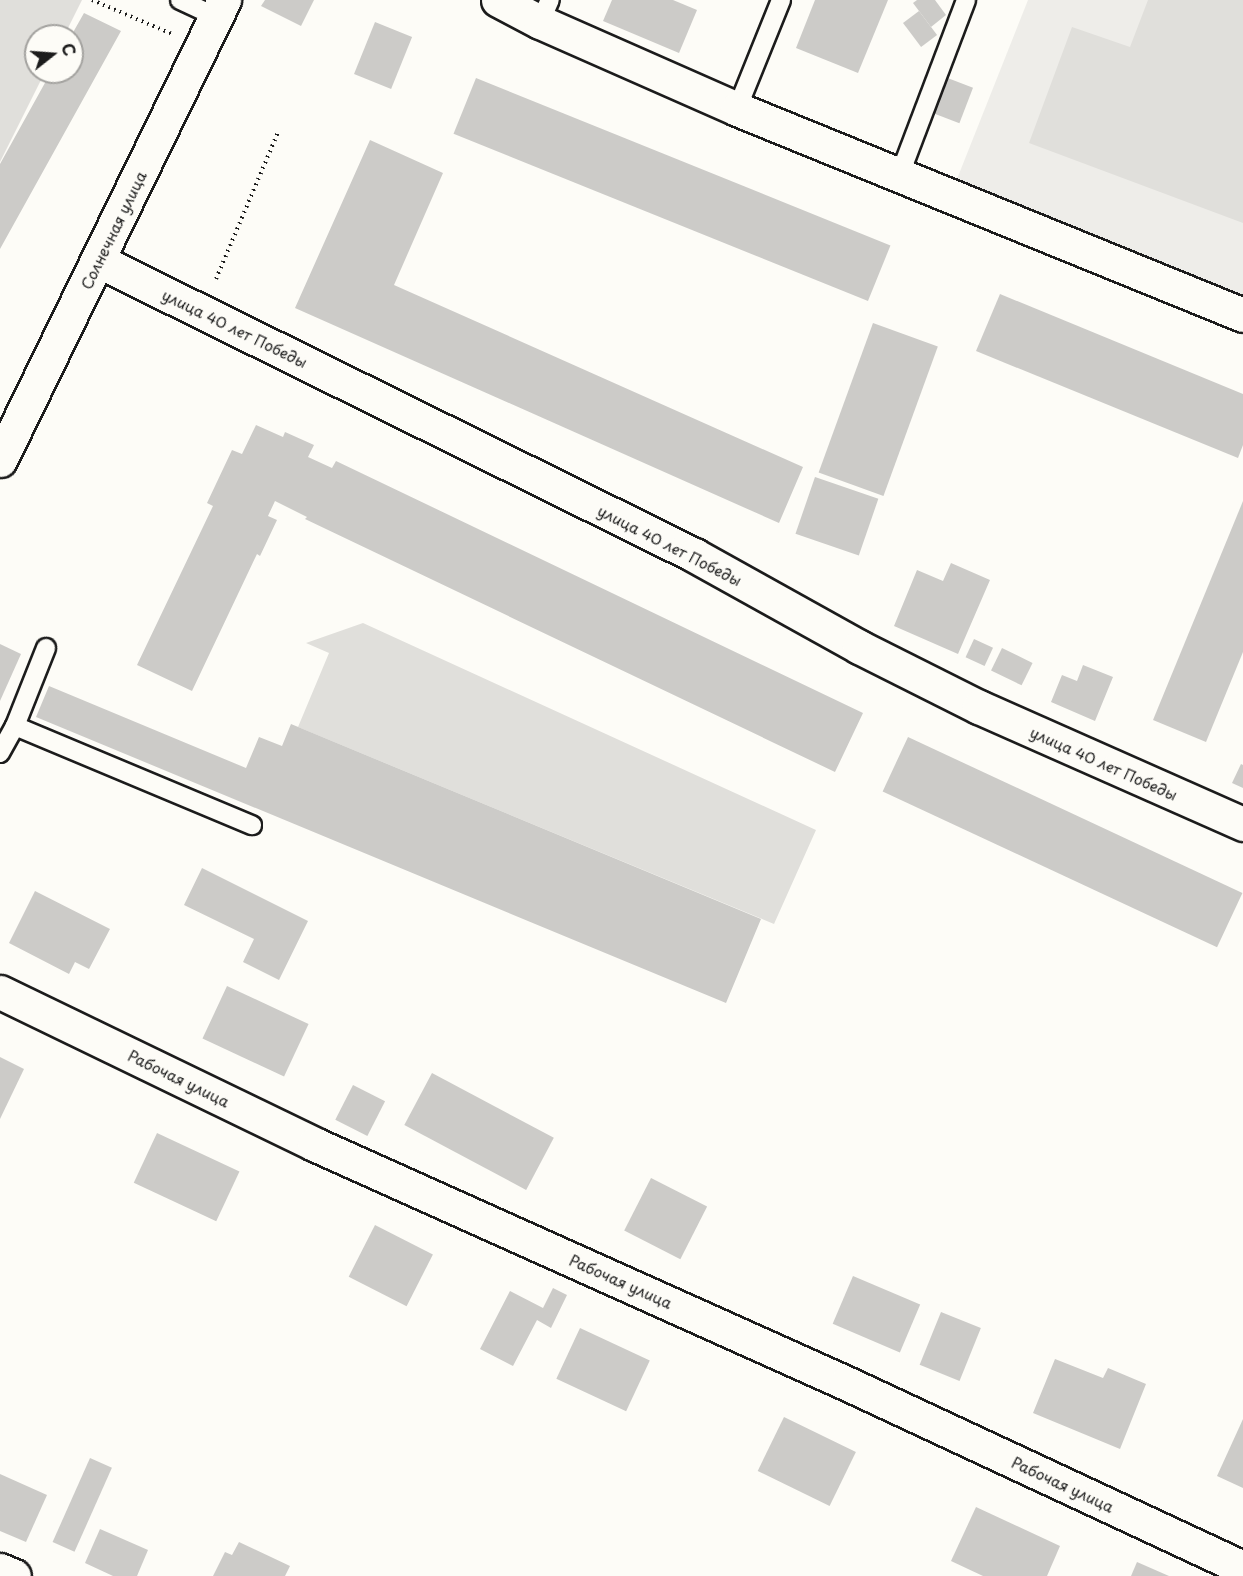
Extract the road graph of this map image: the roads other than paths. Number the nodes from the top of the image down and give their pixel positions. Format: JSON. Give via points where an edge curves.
{"nodes":[{"id":1,"x":180,"y":0,"type":"edge"},
{"id":2,"x":498,"y":0,"type":"edge"},
{"id":3,"x":781,"y":0,"type":"edge"},
{"id":4,"x":966,"y":0,"type":"edge"},
{"id":5,"x":220,"y":9,"type":"edge"},
{"id":6,"x":545,"y":11,"type":"edge"},
{"id":7,"x":737,"y":108,"type":"junction"},
{"id":8,"x":900,"y":174,"type":"junction"},
{"id":9,"x":99,"y":261,"type":"junction"},
{"id":10,"x":1243,"y":315,"type":"edge"},
{"id":11,"x":0,"y":460,"type":"edge"},
{"id":12,"x":46,"y":648,"type":"dead end"},
{"id":13,"x":15,"y":726,"type":"junction"},
{"id":14,"x":0,"y":753,"type":"edge"},
{"id":15,"x":1243,"y":824,"type":"edge"},
{"id":16,"x":252,"y":825,"type":"dead end"},
{"id":17,"x":0,"y":992,"type":"edge"},
{"id":18,"x":1243,"y":1568,"type":"edge"},
{"id":19,"x":0,"y":1570,"type":"edge"},
{"id":20,"x":14,"y":1576,"type":"edge"}],
"edges":[{"from":1,"to":5,"type":"lane"},
{"from":2,"to":6,"type":"street"},
{"from":3,"to":7,"type":"lane"},
{"from":4,"to":8,"type":"lane"},
{"from":5,"to":9,"type":"street","name":"Солнечная улица"},
{"from":6,"to":7,"type":"street"},
{"from":7,"to":8,"type":"street"},
{"from":8,"to":10,"type":"street"},
{"from":9,"to":11,"type":"street","name":"Солнечная улица"},
{"from":9,"to":15,"type":"street","name":"улица 40 лет Победы","via":[[694,555],[859,647],[979,707]]},
{"from":12,"to":13,"type":"lane"},
{"from":13,"to":14,"type":"lane"},
{"from":13,"to":16,"type":"lane"},
{"from":17,"to":18,"type":"street","name":"Рабочая улица","via":[[314,1143],[846,1383]]},
{"from":19,"to":20,"type":"street"}]}
